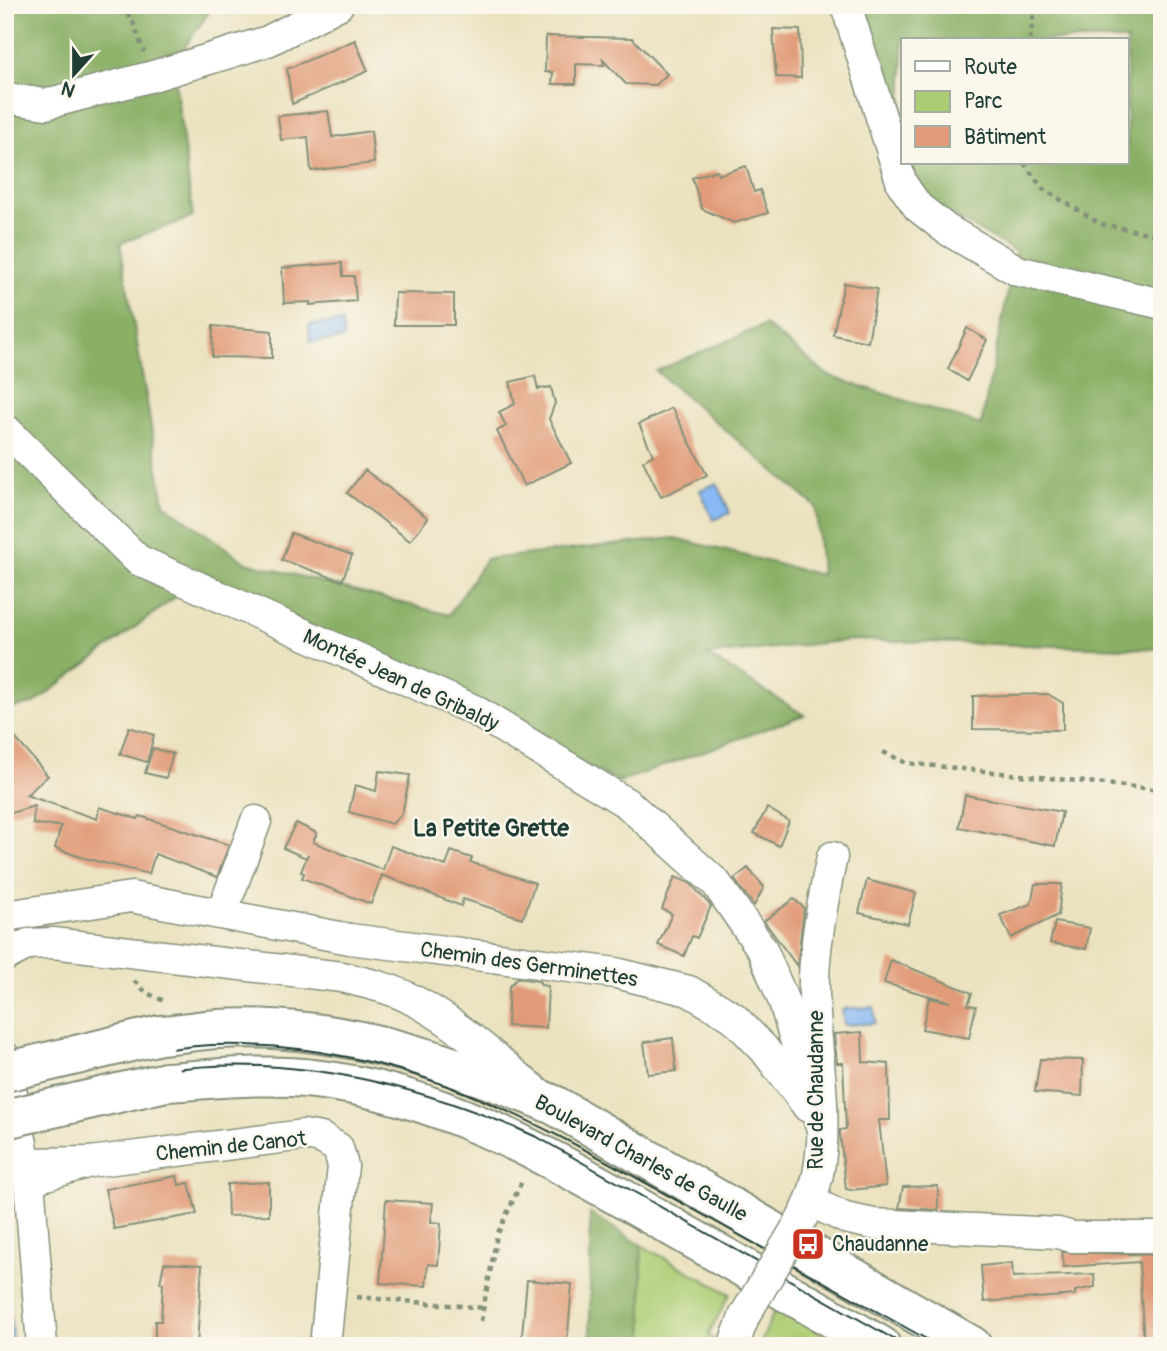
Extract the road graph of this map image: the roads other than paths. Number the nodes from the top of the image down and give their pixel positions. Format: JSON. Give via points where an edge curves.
{"nodes":[{"id":1,"x":338,"y":5,"type":"edge"},
{"id":2,"x":846,"y":5,"type":"edge"},
{"id":3,"x":5,"y":98,"type":"edge"},
{"id":4,"x":1162,"y":304,"type":"edge"},
{"id":5,"x":5,"y":429,"type":"edge"},
{"id":6,"x":256,"y":821,"type":"dead end"},
{"id":7,"x":832,"y":857,"type":"dead end"},
{"id":8,"x":222,"y":913,"type":"junction"},
{"id":9,"x":5,"y":916,"type":"edge"},
{"id":10,"x":5,"y":956,"type":"edge"},
{"id":11,"x":5,"y":1057,"type":"edge"},
{"id":12,"x":5,"y":1072,"type":"edge"},
{"id":13,"x":554,"y":1105,"type":"junction"},
{"id":14,"x":5,"y":1119,"type":"edge"},
{"id":15,"x":820,"y":1124,"type":"junction"},
{"id":16,"x":28,"y":1171,"type":"junction"},
{"id":17,"x":806,"y":1212,"type":"junction"},
{"id":18,"x":1162,"y":1237,"type":"edge"},
{"id":19,"x":42,"y":1346,"type":"edge"},
{"id":20,"x":325,"y":1346,"type":"edge"},
{"id":21,"x":733,"y":1346,"type":"edge"},
{"id":22,"x":881,"y":1346,"type":"edge"},
{"id":23,"x":972,"y":1346,"type":"edge"}],
"edges":[{"from":1,"to":3,"type":"street","via":[[268,41],[153,76],[46,104]]},
{"from":2,"to":4,"type":"street","via":[[901,184],[918,207],[1018,271]]},
{"from":5,"to":15,"type":"street","name":"Montée Jean de Gribaldy","via":[[138,560],[474,710],[628,804],[716,883],[762,949],[784,1002]]},
{"from":6,"to":8,"type":"street"},
{"from":7,"to":15,"type":"street","name":"Rue de Chaudanne","via":[[814,978]]},
{"from":8,"to":9,"type":"street","name":"Chemin des Germinettes","via":[[131,897]]},
{"from":8,"to":15,"type":"street","name":"Chemin des Germinettes","via":[[350,939],[616,973],[690,992],[733,1017],[764,1049]]},
{"from":10,"to":13,"type":"street","via":[[28,944],[53,943],[342,977],[382,987],[410,998],[463,1032]]},
{"from":11,"to":16,"type":"street"},
{"from":12,"to":13,"type":"main road","name":"Boulevard Charles de Gaulle","bridge":true,"via":[[166,1022],[338,1037],[419,1054]]},
{"from":13,"to":23,"type":"main road","name":"Boulevard Charles de Gaulle"},
{"from":14,"to":22,"type":"main road","name":"Boulevard Charles de Gaulle","bridge":true,"via":[[166,1082],[253,1076],[314,1079],[388,1093],[449,1112],[538,1151]]},
{"from":15,"to":17,"type":"street","name":"Rue de Chaudanne","via":[[820,1163]]},
{"from":16,"to":19,"type":"street"},
{"from":16,"to":20,"type":"street","name":"Chemin de Canot","via":[[304,1135],[338,1148],[343,1166]]},
{"from":17,"to":18,"type":"street","via":[[873,1224],[1072,1237]]},
{"from":17,"to":21,"type":"street","name":"Rue de Chaudanne","bridge":true,"via":[[745,1315]]}]}
